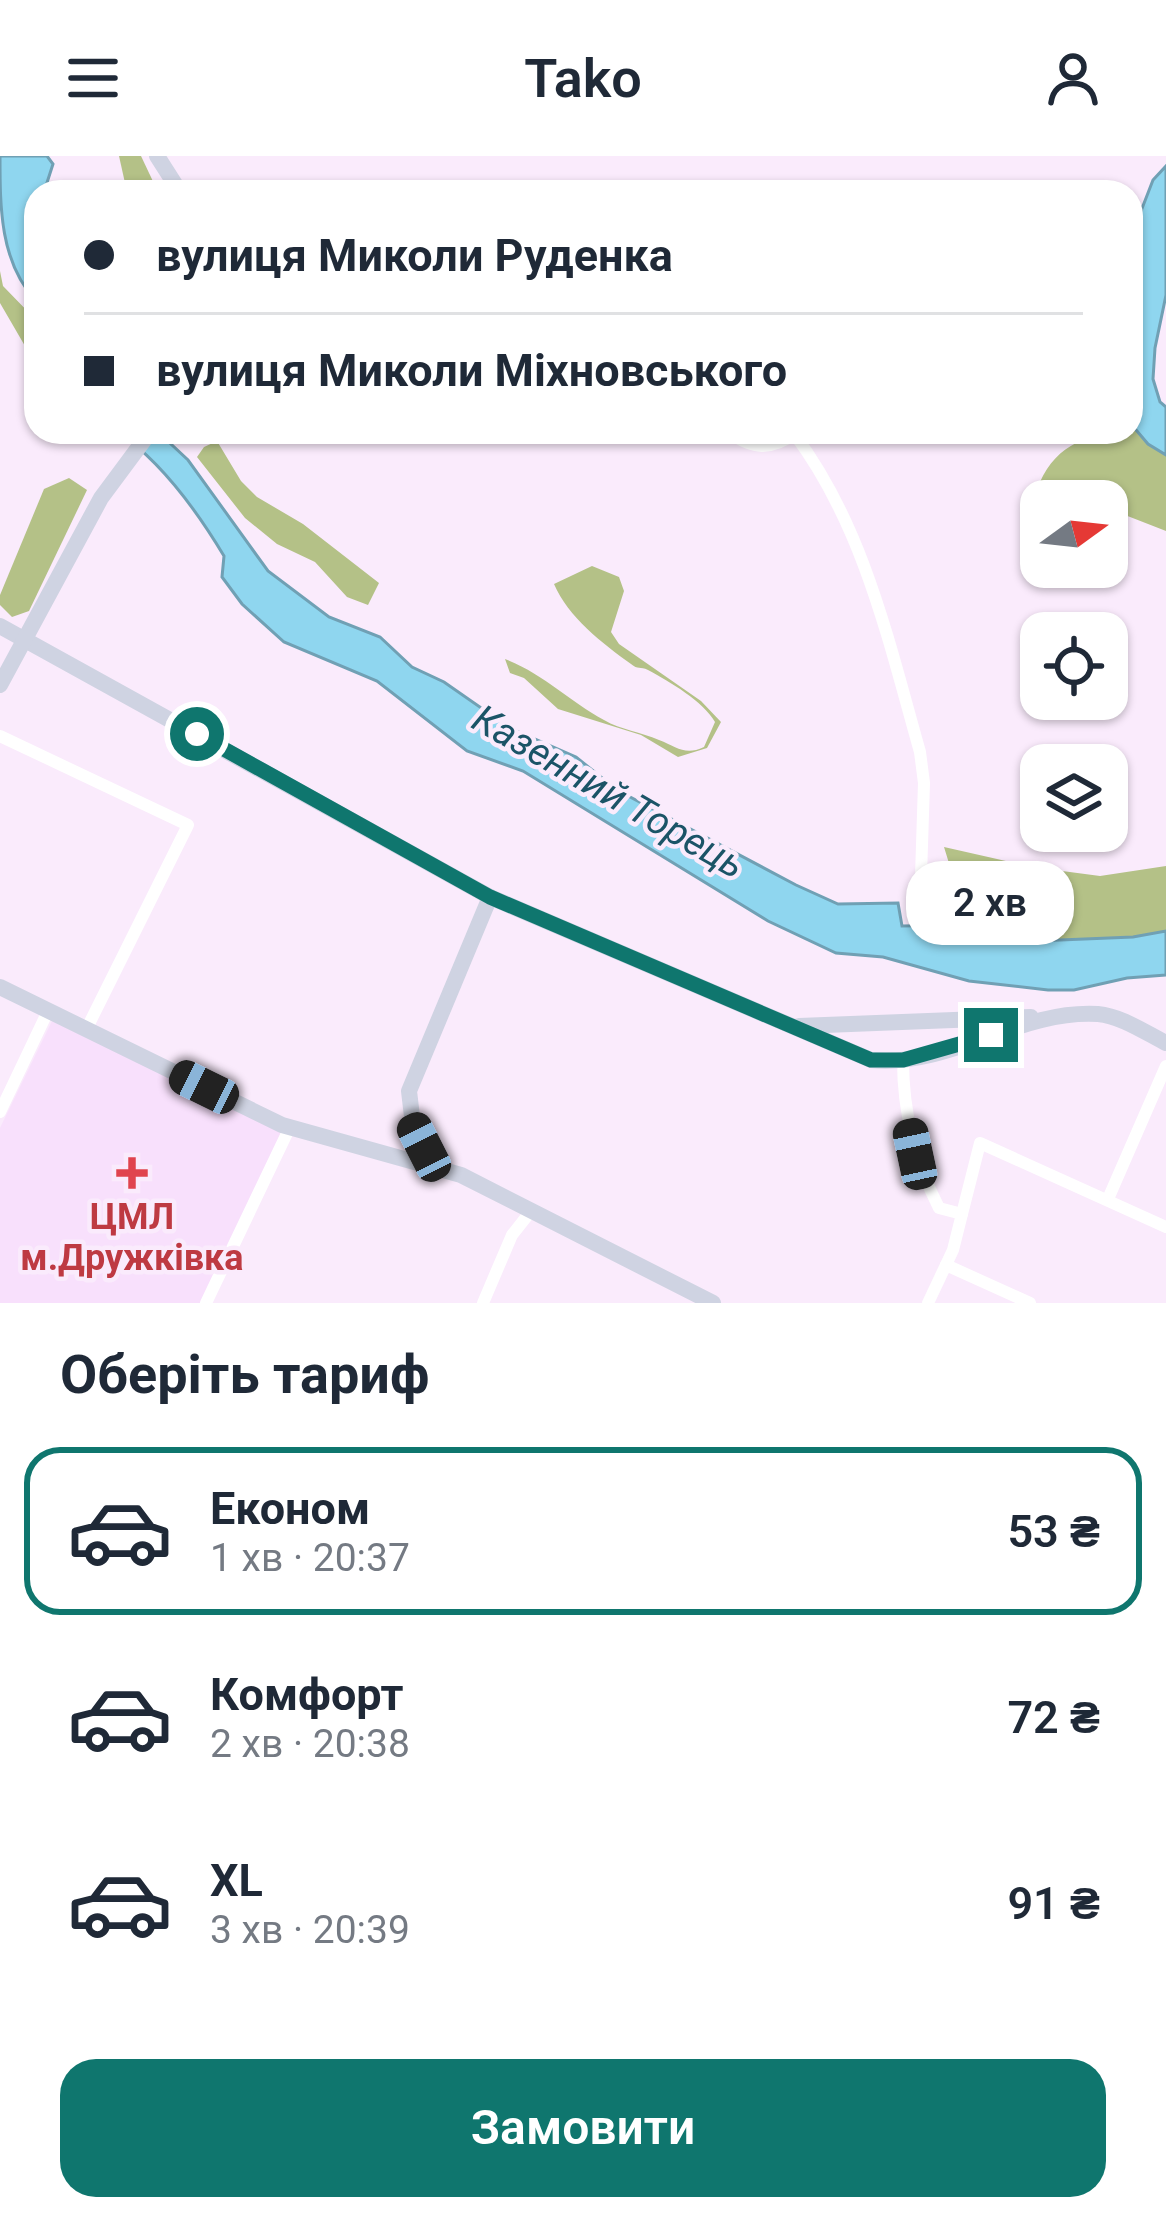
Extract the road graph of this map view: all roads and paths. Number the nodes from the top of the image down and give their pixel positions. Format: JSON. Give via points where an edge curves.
{"nodes":[{"id":1,"x":142,"y":444,"type":"edge"},
{"id":2,"x":803,"y":444,"type":"edge"},
{"id":3,"x":0,"y":626,"type":"edge"},
{"id":4,"x":25,"y":638,"type":"junction"},
{"id":5,"x":0,"y":685,"type":"edge"},
{"id":6,"x":0,"y":736,"type":"edge"},
{"id":7,"x":921,"y":876,"type":"dead end"},
{"id":8,"x":490,"y":897,"type":"junction"},
{"id":9,"x":0,"y":987,"type":"edge"},
{"id":10,"x":49,"y":1011,"type":"junction"},
{"id":11,"x":1098,"y":1014,"type":"junction"},
{"id":12,"x":793,"y":1026,"type":"junction"},
{"id":13,"x":86,"y":1030,"type":"junction"},
{"id":14,"x":1166,"y":1043,"type":"edge"},
{"id":15,"x":903,"y":1060,"type":"junction"},
{"id":16,"x":1166,"y":1066,"type":"edge"},
{"id":17,"x":0,"y":1112,"type":"edge"},
{"id":18,"x":290,"y":1127,"type":"junction"},
{"id":19,"x":435,"y":1169,"type":"junction"},
{"id":20,"x":1108,"y":1199,"type":"junction"},
{"id":21,"x":531,"y":1211,"type":"junction"},
{"id":22,"x":962,"y":1214,"type":"junction"},
{"id":23,"x":1166,"y":1227,"type":"edge"},
{"id":24,"x":946,"y":1264,"type":"junction"},
{"id":25,"x":206,"y":1303,"type":"edge"},
{"id":26,"x":483,"y":1303,"type":"edge"},
{"id":27,"x":713,"y":1303,"type":"edge"},
{"id":28,"x":928,"y":1303,"type":"edge"},
{"id":29,"x":1030,"y":1303,"type":"edge"}],
"edges":[{"from":1,"to":4,"type":"street","via":[[100,498]]},
{"from":2,"to":7,"type":"street","via":[[863,560],[920,752]]},
{"from":3,"to":4,"type":"street"},
{"from":4,"to":5,"type":"street"},
{"from":4,"to":8,"type":"street"},
{"from":6,"to":13,"type":"street","via":[[188,824]]},
{"from":8,"to":12,"type":"street"},
{"from":8,"to":19,"type":"street","via":[[409,1090],[412,1125]]},
{"from":9,"to":10,"type":"street"},
{"from":10,"to":13,"type":"street"},
{"from":10,"to":17,"type":"street"},
{"from":11,"to":12,"type":"street"},
{"from":11,"to":14,"type":"street"},
{"from":11,"to":15,"type":"street","via":[[1025,1025]]},
{"from":12,"to":15,"type":"street","via":[[871,1060]]},
{"from":13,"to":18,"type":"street"},
{"from":15,"to":22,"type":"street","via":[[921,1169],[939,1208]]},
{"from":16,"to":20,"type":"street"},
{"from":18,"to":19,"type":"street"},
{"from":18,"to":25,"type":"street"},
{"from":19,"to":21,"type":"street"},
{"from":20,"to":22,"type":"street","via":[[980,1143]]},
{"from":20,"to":23,"type":"street"},
{"from":21,"to":26,"type":"street","via":[[512,1234]]},
{"from":21,"to":27,"type":"street"},
{"from":22,"to":24,"type":"street"},
{"from":24,"to":28,"type":"street"},
{"from":24,"to":29,"type":"street"}]}
